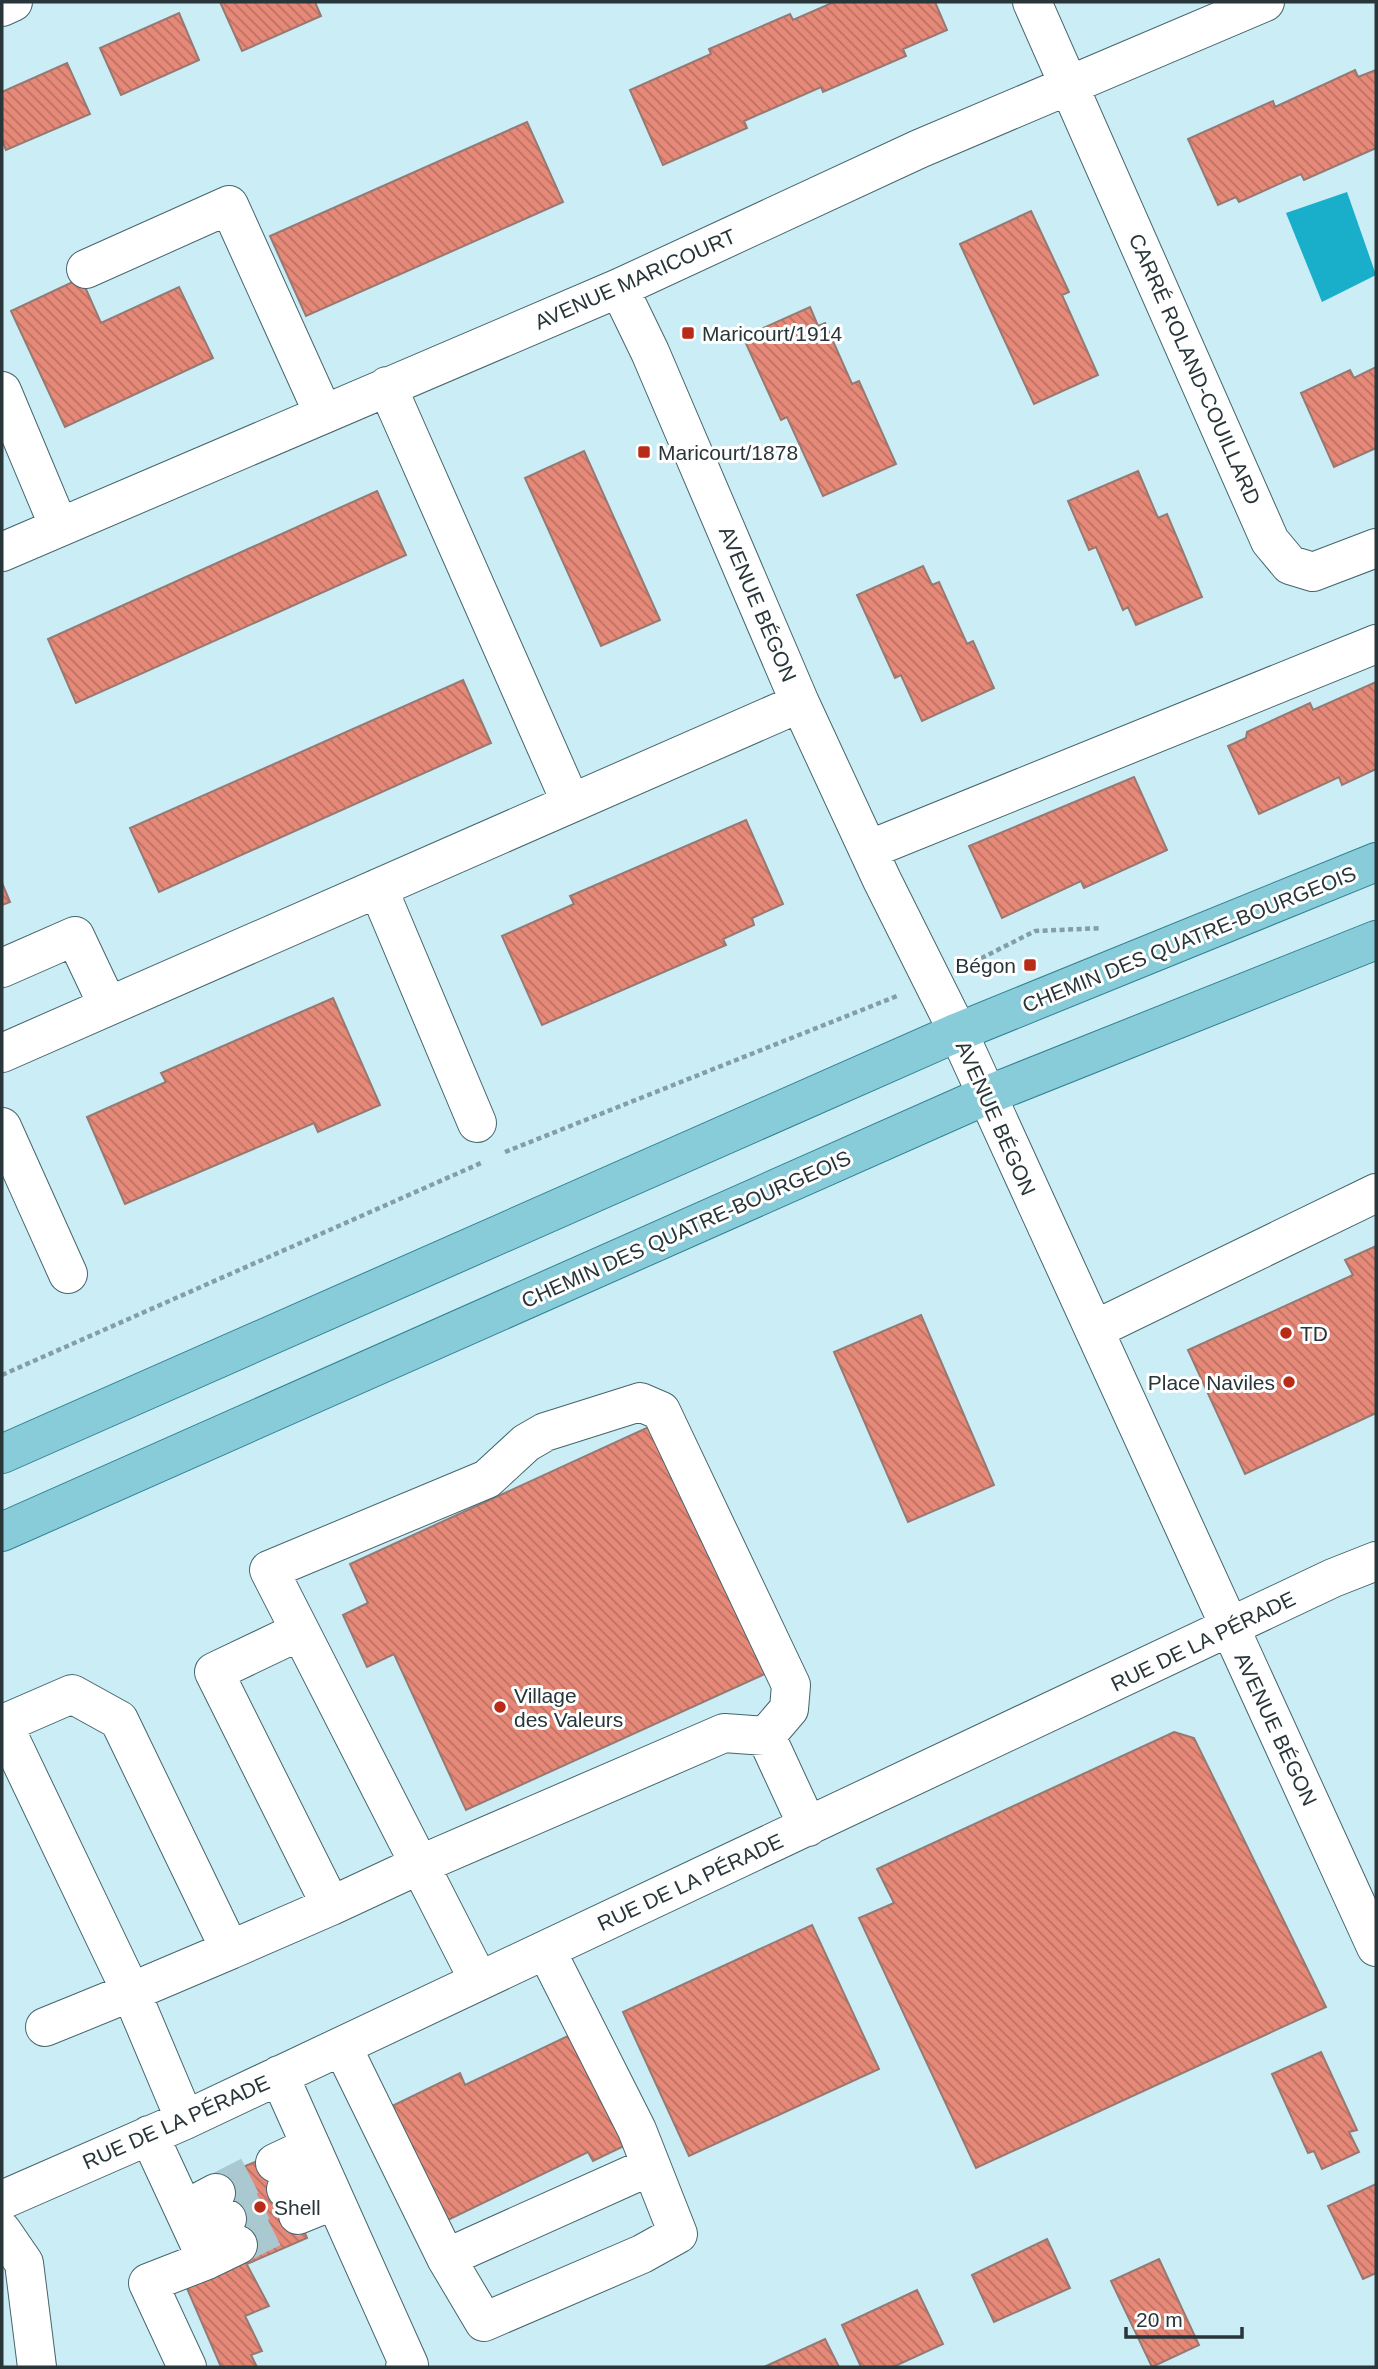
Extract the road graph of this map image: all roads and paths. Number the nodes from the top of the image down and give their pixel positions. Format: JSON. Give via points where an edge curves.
{"nodes":[{"id":1,"x":13,"y":2,"type":"edge"},
{"id":2,"x":1032,"y":2,"type":"edge"},
{"id":3,"x":1265,"y":2,"type":"edge"},
{"id":4,"x":2,"y":7,"type":"edge"},
{"id":5,"x":1068,"y":84,"type":"junction"},
{"id":6,"x":86,"y":268,"type":"dead end"},
{"id":7,"x":619,"y":288,"type":"junction"},
{"id":8,"x":387,"y":386,"type":"junction"},
{"id":9,"x":2,"y":391,"type":"edge"},
{"id":10,"x":323,"y":413,"type":"junction"},
{"id":11,"x":59,"y":527,"type":"junction"},
{"id":12,"x":1376,"y":548,"type":"edge"},
{"id":13,"x":2,"y":552,"type":"edge"},
{"id":14,"x":1376,"y":644,"type":"edge"},
{"id":15,"x":800,"y":703,"type":"junction"},
{"id":16,"x":571,"y":803,"type":"junction"},
{"id":17,"x":868,"y":850,"type":"junction"},
{"id":18,"x":1376,"y":862,"type":"edge"},
{"id":19,"x":378,"y":888,"type":"junction"},
{"id":20,"x":1113,"y":924,"type":"dead end"},
{"id":21,"x":1376,"y":940,"type":"edge"},
{"id":22,"x":2,"y":968,"type":"edge"},
{"id":23,"x":933,"y":983,"type":"junction"},
{"id":24,"x":108,"y":1006,"type":"junction"},
{"id":25,"x":958,"y":1032,"type":"junction"},
{"id":26,"x":2,"y":1053,"type":"edge"},
{"id":27,"x":985,"y":1096,"type":"junction"},
{"id":28,"x":477,"y":1123,"type":"dead end"},
{"id":29,"x":2,"y":1127,"type":"edge"},
{"id":30,"x":1376,"y":1193,"type":"edge"},
{"id":31,"x":68,"y":1273,"type":"dead end"},
{"id":32,"x":1094,"y":1330,"type":"junction"},
{"id":33,"x":2,"y":1375,"type":"edge"},
{"id":34,"x":2,"y":1454,"type":"edge"},
{"id":35,"x":2,"y":1532,"type":"edge"},
{"id":36,"x":1376,"y":1561,"type":"edge"},
{"id":37,"x":1230,"y":1629,"type":"junction"},
{"id":38,"x":300,"y":1631,"type":"junction"},
{"id":39,"x":766,"y":1736,"type":"junction"},
{"id":40,"x":808,"y":1827,"type":"junction"},
{"id":41,"x":419,"y":1864,"type":"junction"},
{"id":42,"x":331,"y":1906,"type":"junction"},
{"id":43,"x":1376,"y":1947,"type":"edge"},
{"id":44,"x":230,"y":1950,"type":"junction"},
{"id":45,"x":546,"y":1950,"type":"junction"},
{"id":46,"x":479,"y":1981,"type":"junction"},
{"id":47,"x":131,"y":1992,"type":"junction"},
{"id":48,"x":45,"y":2027,"type":"dead end"},
{"id":49,"x":342,"y":2046,"type":"junction"},
{"id":50,"x":279,"y":2075,"type":"junction"},
{"id":51,"x":185,"y":2120,"type":"junction"},
{"id":52,"x":149,"y":2135,"type":"junction"},
{"id":53,"x":651,"y":2166,"type":"junction"},
{"id":54,"x":323,"y":2172,"type":"junction"},
{"id":55,"x":2,"y":2200,"type":"edge"},
{"id":56,"x":2,"y":2231,"type":"edge"},
{"id":57,"x":446,"y":2258,"type":"junction"},
{"id":58,"x":37,"y":2367,"type":"edge"},
{"id":59,"x":187,"y":2367,"type":"edge"},
{"id":60,"x":405,"y":2367,"type":"edge"}],
"edges":[{"from":1,"to":4,"type":"street"},
{"from":2,"to":5,"type":"street","name":"CARRÉ ROLAND-COUILLARD"},
{"from":3,"to":5,"type":"street","name":"AVENUE MARICOURT"},
{"from":5,"to":7,"type":"street","name":"AVENUE MARICOURT"},
{"from":5,"to":12,"type":"street","name":"CARRÉ ROLAND-COUILLARD","via":[[1270,541],[1290,565],[1313,572]]},
{"from":6,"to":10,"type":"street","via":[[229,205]]},
{"from":7,"to":8,"type":"street","name":"AVENUE MARICOURT"},
{"from":7,"to":15,"type":"street","name":"AVENUE BÉGON"},
{"from":8,"to":10,"type":"street","name":"AVENUE MARICOURT"},
{"from":8,"to":16,"type":"street"},
{"from":9,"to":11,"type":"street"},
{"from":10,"to":11,"type":"street","name":"AVENUE MARICOURT"},
{"from":11,"to":13,"type":"street","name":"AVENUE MARICOURT"},
{"from":14,"to":17,"type":"street"},
{"from":15,"to":16,"type":"street"},
{"from":15,"to":17,"type":"street","name":"AVENUE BÉGON"},
{"from":16,"to":19,"type":"street"},
{"from":17,"to":23,"type":"street","name":"AVENUE BÉGON"},
{"from":18,"to":25,"type":"main road","name":"CHEMIN DES QUATRE-BOURGEOIS"},
{"from":19,"to":24,"type":"street"},
{"from":19,"to":28,"type":"street"},
{"from":20,"to":23,"type":"path","via":[[1101,929],[1035,931]]},
{"from":21,"to":27,"type":"main road","name":"CHEMIN DES QUATRE-BOURGEOIS"},
{"from":22,"to":24,"type":"street","via":[[75,936]]},
{"from":23,"to":25,"type":"street","name":"AVENUE BÉGON"},
{"from":23,"to":33,"type":"path","via":[[544,1135]]},
{"from":24,"to":26,"type":"street"},
{"from":25,"to":27,"type":"street","name":"AVENUE BÉGON"},
{"from":25,"to":34,"type":"main road","name":"CHEMIN DES QUATRE-BOURGEOIS"},
{"from":27,"to":32,"type":"street","name":"AVENUE BÉGON"},
{"from":27,"to":35,"type":"main road","name":"CHEMIN DES QUATRE-BOURGEOIS"},
{"from":29,"to":31,"type":"street"},
{"from":30,"to":32,"type":"street"},
{"from":32,"to":37,"type":"street","name":"AVENUE BÉGON"},
{"from":36,"to":37,"type":"street","name":"RUE DE LA PÉRADE"},
{"from":37,"to":40,"type":"street","name":"RUE DE LA PÉRADE"},
{"from":37,"to":43,"type":"street","name":"AVENUE BÉGON"},
{"from":38,"to":39,"type":"street","via":[[269,1570],[487,1479],[545,1432],[640,1402],[661,1411],[783,1662],[791,1685],[789,1709]]},
{"from":38,"to":41,"type":"street"},
{"from":38,"to":42,"type":"street","via":[[214,1672]]},
{"from":39,"to":40,"type":"street"},
{"from":39,"to":41,"type":"street","via":[[724,1733]]},
{"from":40,"to":45,"type":"street","name":"RUE DE LA PÉRADE"},
{"from":41,"to":42,"type":"street"},
{"from":41,"to":46,"type":"street"},
{"from":42,"to":44,"type":"street"},
{"from":44,"to":47,"type":"street"},
{"from":44,"to":47,"type":"street","via":[[119,1720],[72,1694],[3,1724]]},
{"from":45,"to":46,"type":"street","name":"RUE DE LA PÉRADE"},
{"from":45,"to":53,"type":"street"},
{"from":46,"to":49,"type":"street","name":"RUE DE LA PÉRADE"},
{"from":47,"to":48,"type":"street"},
{"from":47,"to":51,"type":"street"},
{"from":49,"to":50,"type":"street","name":"RUE DE LA PÉRADE"},
{"from":49,"to":57,"type":"street"},
{"from":50,"to":51,"type":"street","name":"RUE DE LA PÉRADE"},
{"from":50,"to":54,"type":"street"},
{"from":51,"to":52,"type":"street","name":"RUE DE LA PÉRADE"},
{"from":52,"to":55,"type":"street","name":"RUE DE LA PÉRADE"},
{"from":52,"to":59,"type":"street","via":[[211,2227],[148,2283]]},
{"from":53,"to":57,"type":"street"},
{"from":53,"to":57,"type":"street","via":[[678,2234],[642,2254],[484,2322]]},
{"from":54,"to":54,"type":"street","via":[[286,2189]]},
{"from":54,"to":60,"type":"street","via":[[409,2365]]},
{"from":56,"to":58,"type":"street","via":[[24,2263]]}]}
